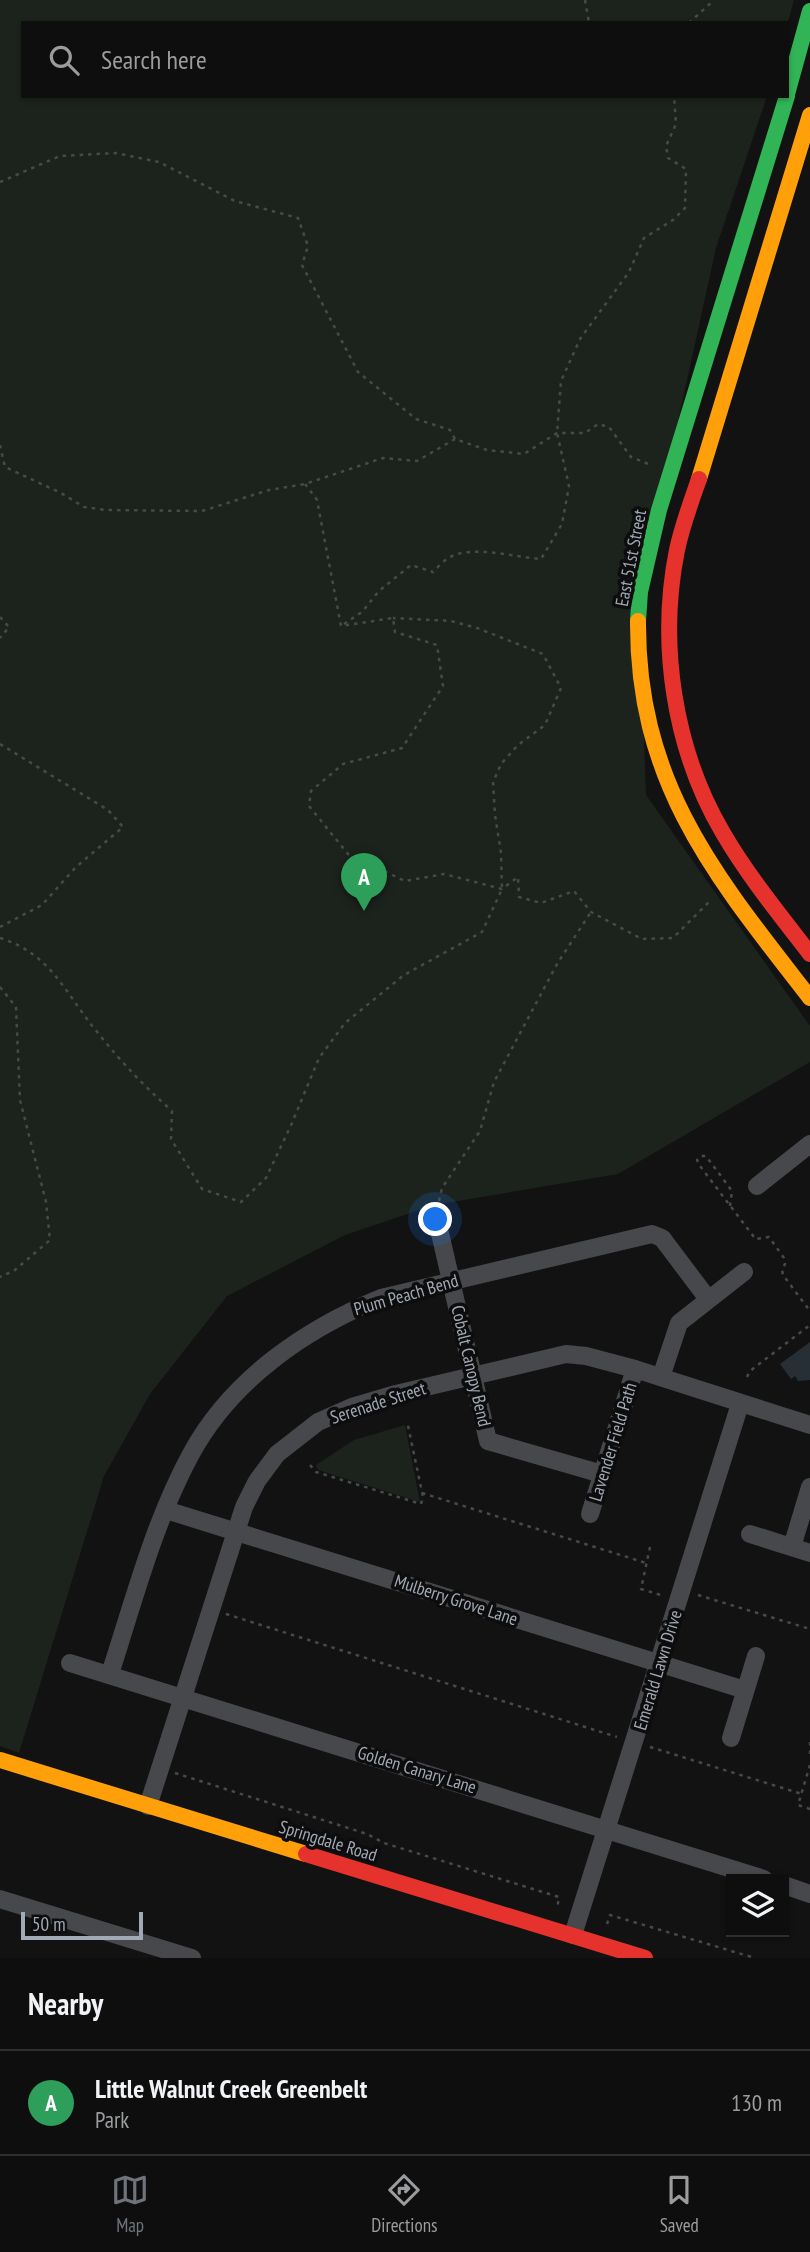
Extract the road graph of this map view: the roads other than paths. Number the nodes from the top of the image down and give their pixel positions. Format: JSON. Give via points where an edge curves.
{"nodes":[{"id":1,"x":810,"y":10,"type":"edge"},
{"id":2,"x":789,"y":88,"type":"edge"},
{"id":3,"x":786,"y":98,"type":"edge"},
{"id":4,"x":810,"y":115,"type":"edge"},
{"id":5,"x":810,"y":954,"type":"edge"},
{"id":6,"x":810,"y":998,"type":"edge"},
{"id":7,"x":806,"y":1155,"type":"edge"},
{"id":8,"x":757,"y":1186,"type":"dead end"},
{"id":9,"x":436,"y":1216,"type":"road end"},
{"id":10,"x":744,"y":1272,"type":"dead end"},
{"id":11,"x":452,"y":1280,"type":"junction"},
{"id":12,"x":708,"y":1299,"type":"junction"},
{"id":13,"x":635,"y":1370,"type":"junction"},
{"id":14,"x":472,"y":1376,"type":"junction"},
{"id":15,"x":661,"y":1377,"type":"junction"},
{"id":16,"x":740,"y":1404,"type":"junction"},
{"id":17,"x":810,"y":1425,"type":"edge"},
{"id":18,"x":601,"y":1474,"type":"junction"},
{"id":19,"x":810,"y":1488,"type":"edge"},
{"id":20,"x":166,"y":1510,"type":"junction"},
{"id":21,"x":590,"y":1514,"type":"dead end"},
{"id":22,"x":236,"y":1531,"type":"junction"},
{"id":23,"x":751,"y":1534,"type":"dead end"},
{"id":24,"x":792,"y":1547,"type":"junction"},
{"id":25,"x":810,"y":1553,"type":"edge"},
{"id":26,"x":756,"y":1656,"type":"dead end"},
{"id":27,"x":70,"y":1663,"type":"dead end"},
{"id":28,"x":659,"y":1664,"type":"junction"},
{"id":29,"x":110,"y":1674,"type":"junction"},
{"id":30,"x":745,"y":1690,"type":"junction"},
{"id":31,"x":183,"y":1698,"type":"junction"},
{"id":32,"x":731,"y":1738,"type":"dead end"},
{"id":33,"x":0,"y":1760,"type":"edge"},
{"id":34,"x":148,"y":1806,"type":"junction"},
{"id":35,"x":607,"y":1830,"type":"junction"},
{"id":36,"x":748,"y":1874,"type":"edge"},
{"id":37,"x":789,"y":1887,"type":"edge"},
{"id":38,"x":810,"y":1894,"type":"edge"},
{"id":39,"x":0,"y":1899,"type":"edge"},
{"id":40,"x":573,"y":1935,"type":"junction"},
{"id":41,"x":192,"y":1958,"type":"edge"},
{"id":42,"x":645,"y":1958,"type":"edge"}],
"edges":[{"from":1,"to":2,"type":"street","name":"East 51st Street"},
{"from":3,"to":6,"type":"street","name":"East 51st Street","via":[[657,517],[639,599],[643,683],[663,770],[677,806],[724,886]]},
{"from":4,"to":5,"type":"street","via":[[681,537],[671,590],[669,637],[679,720],[704,795],[747,870]]},
{"from":7,"to":8,"type":"street"},
{"from":9,"to":11,"type":"street","name":"Cobalt Canopy Bend"},
{"from":10,"to":12,"type":"street"},
{"from":11,"to":12,"type":"street","name":"Plum Peach Bend","via":[[655,1234]]},
{"from":11,"to":14,"type":"street","name":"Cobalt Canopy Bend"},
{"from":11,"to":20,"type":"street","name":"Plum Peach Bend","via":[[343,1313],[282,1352],[208,1428],[191,1452]]},
{"from":12,"to":15,"type":"street","via":[[680,1323]]},
{"from":13,"to":14,"type":"street","name":"Serenade Street","via":[[573,1354]]},
{"from":13,"to":15,"type":"street","name":"Serenade Street"},
{"from":13,"to":18,"type":"street","name":"Lavender Field Path"},
{"from":14,"to":18,"type":"street","name":"Cobalt Canopy Bend","via":[[488,1441]]},
{"from":14,"to":22,"type":"street","name":"Serenade Street","via":[[352,1407],[318,1422],[267,1467]]},
{"from":15,"to":16,"type":"street","name":"Serenade Street"},
{"from":16,"to":17,"type":"street","name":"Serenade Street"},
{"from":16,"to":28,"type":"street","name":"Emerald Lawn Drive"},
{"from":18,"to":21,"type":"street","name":"Lavender Field Path"},
{"from":19,"to":24,"type":"street"},
{"from":20,"to":22,"type":"street","name":"Mulberry Grove Lane"},
{"from":20,"to":29,"type":"street","name":"Plum Peach Bend"},
{"from":22,"to":28,"type":"street","name":"Mulberry Grove Lane"},
{"from":22,"to":31,"type":"street","name":"Serenade Street"},
{"from":23,"to":24,"type":"street"},
{"from":24,"to":25,"type":"street"},
{"from":26,"to":30,"type":"street"},
{"from":27,"to":29,"type":"street","name":"Golden Canary Lane"},
{"from":28,"to":30,"type":"street","name":"Mulberry Grove Lane"},
{"from":28,"to":35,"type":"street","name":"Emerald Lawn Drive"},
{"from":29,"to":31,"type":"street","name":"Golden Canary Lane"},
{"from":30,"to":32,"type":"street"},
{"from":31,"to":34,"type":"street","name":"Serenade Street"},
{"from":31,"to":35,"type":"street","name":"Golden Canary Lane"},
{"from":33,"to":34,"type":"street","name":"Springdale Road"},
{"from":34,"to":40,"type":"street","name":"Springdale Road"},
{"from":35,"to":36,"type":"street","name":"Golden Canary Lane"},
{"from":35,"to":40,"type":"street","name":"Emerald Lawn Drive"},
{"from":37,"to":38,"type":"street"},
{"from":39,"to":41,"type":"street"},
{"from":40,"to":42,"type":"street","name":"Springdale Road"}]}
